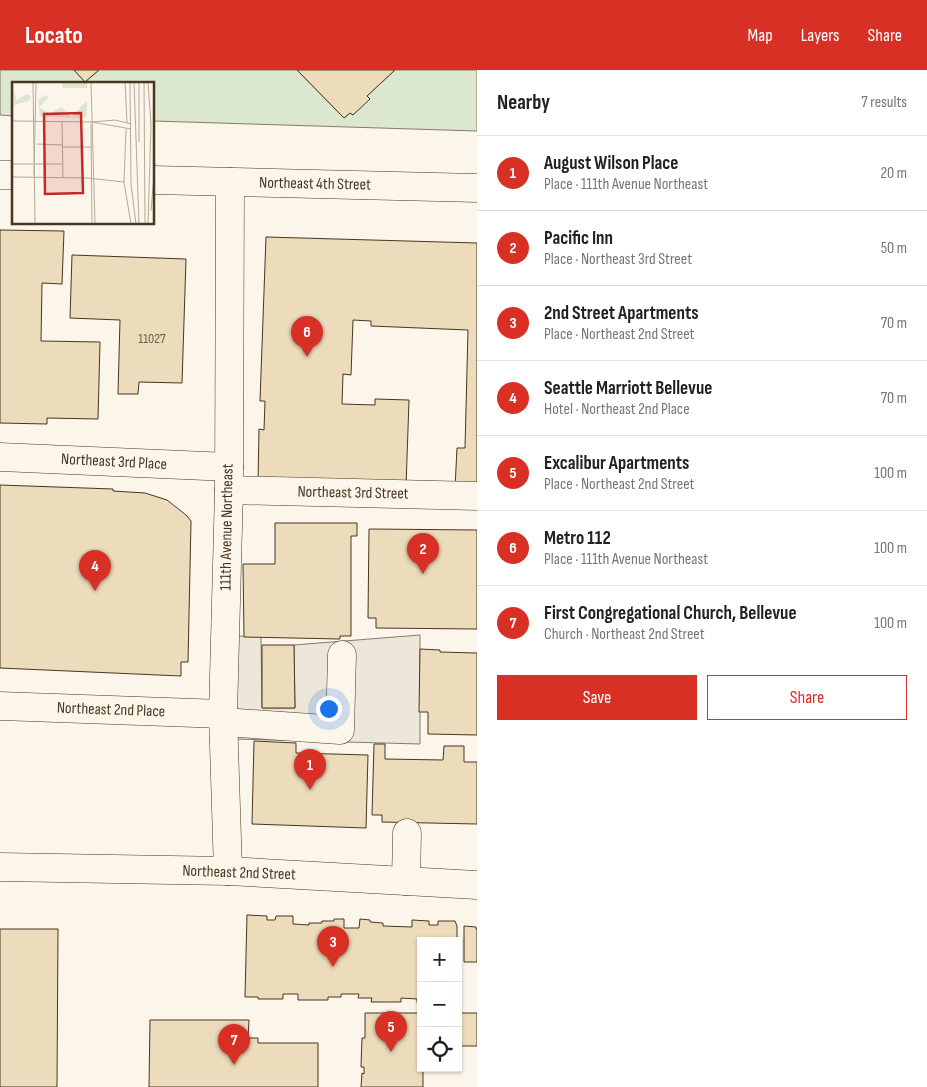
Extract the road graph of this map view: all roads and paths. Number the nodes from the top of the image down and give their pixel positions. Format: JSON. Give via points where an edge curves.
{"nodes":[{"id":1,"x":155,"y":180,"type":"edge"},
{"id":2,"x":230,"y":182,"type":"junction"},
{"id":3,"x":477,"y":188,"type":"edge"},
{"id":4,"x":0,"y":457,"type":"edge"},
{"id":5,"x":229,"y":478,"type":"junction"},
{"id":6,"x":477,"y":496,"type":"edge"},
{"id":7,"x":342,"y":655,"type":"dead end"},
{"id":8,"x":0,"y":706,"type":"edge"},
{"id":9,"x":223,"y":718,"type":"junction"},
{"id":10,"x":407,"y":833,"type":"dead end"},
{"id":11,"x":0,"y":867,"type":"edge"},
{"id":12,"x":228,"y":871,"type":"junction"},
{"id":13,"x":406,"y":881,"type":"junction"},
{"id":14,"x":477,"y":884,"type":"edge"}],
"edges":[{"from":1,"to":2,"type":"street","name":"Northeast 4th Street"},
{"from":2,"to":3,"type":"street","name":"Northeast 4th Street"},
{"from":2,"to":5,"type":"street","name":"111th Avenue Northeast"},
{"from":4,"to":5,"type":"street","name":"Northeast 3rd Place"},
{"from":5,"to":6,"type":"street","name":"Northeast 3rd Street"},
{"from":5,"to":9,"type":"street","name":"111th Avenue Northeast"},
{"from":7,"to":9,"type":"street","name":"Northeast 2nd Place","via":[[340,730]]},
{"from":8,"to":9,"type":"street","name":"Northeast 2nd Place"},
{"from":9,"to":12,"type":"street","name":"111th Avenue Northeast"},
{"from":10,"to":13,"type":"street"},
{"from":11,"to":12,"type":"street","name":"Northeast 2nd Street"},
{"from":12,"to":13,"type":"street","name":"Northeast 2nd Street"},
{"from":13,"to":14,"type":"street","name":"Northeast 2nd Street"}]}
